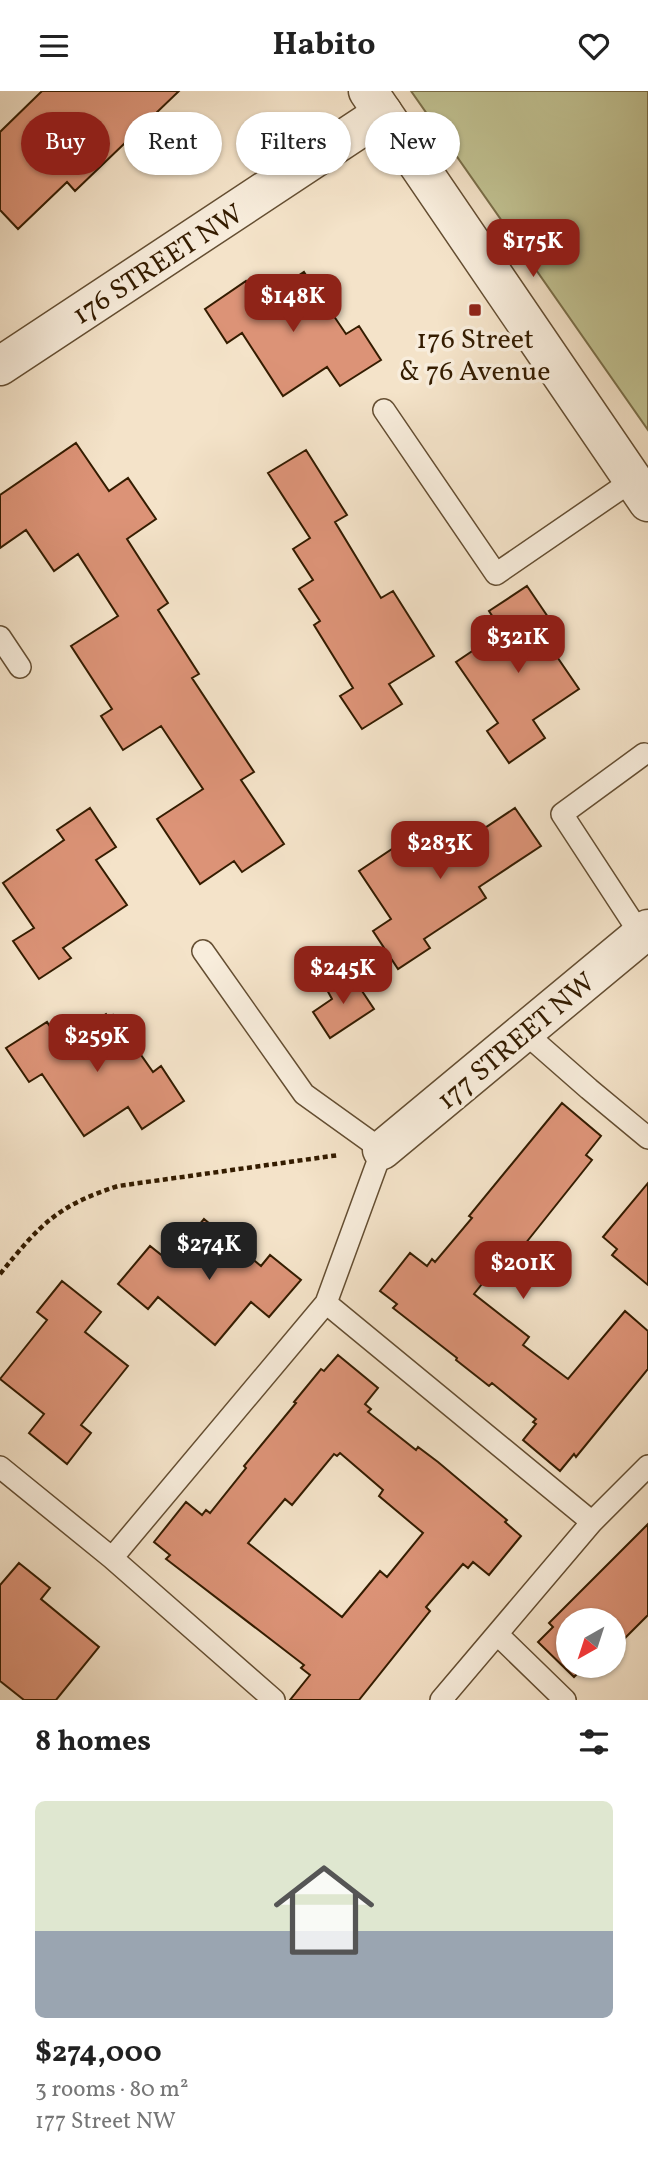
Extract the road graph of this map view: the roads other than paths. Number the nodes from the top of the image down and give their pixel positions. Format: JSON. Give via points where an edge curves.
{"nodes":[{"id":1,"x":376,"y":102,"type":"edge"},
{"id":2,"x":0,"y":366,"type":"edge"},
{"id":3,"x":384,"y":410,"type":"dead end"},
{"id":4,"x":640,"y":491,"type":"edge"},
{"id":5,"x":0,"y":637,"type":"edge"},
{"id":6,"x":20,"y":667,"type":"dead end"},
{"id":7,"x":644,"y":754,"type":"dead end"},
{"id":8,"x":645,"y":932,"type":"edge"},
{"id":9,"x":203,"y":951,"type":"dead end"},
{"id":10,"x":524,"y":1032,"type":"junction"},
{"id":11,"x":648,"y":1138,"type":"edge"},
{"id":12,"x":382,"y":1150,"type":"junction"},
{"id":13,"x":326,"y":1303,"type":"junction"},
{"id":14,"x":648,"y":1466,"type":"edge"},
{"id":15,"x":0,"y":1467,"type":"edge"},
{"id":16,"x":592,"y":1522,"type":"junction"},
{"id":17,"x":112,"y":1558,"type":"junction"},
{"id":18,"x":497,"y":1634,"type":"junction"},
{"id":19,"x":274,"y":1700,"type":"edge"},
{"id":20,"x":441,"y":1700,"type":"edge"},
{"id":21,"x":565,"y":1700,"type":"edge"}],
"edges":[{"from":1,"to":2,"type":"street","name":"176 STREET NW"},
{"from":1,"to":4,"type":"street"},
{"from":3,"to":4,"type":"lane","via":[[496,574]]},
{"from":5,"to":6,"type":"lane"},
{"from":7,"to":8,"type":"lane","via":[[562,814]]},
{"from":8,"to":10,"type":"street","name":"177 STREET NW"},
{"from":9,"to":12,"type":"lane","via":[[304,1094]]},
{"from":10,"to":11,"type":"lane"},
{"from":10,"to":12,"type":"street","name":"177 STREET NW"},
{"from":12,"to":13,"type":"lane"},
{"from":13,"to":16,"type":"lane"},
{"from":13,"to":17,"type":"lane"},
{"from":14,"to":16,"type":"lane"},
{"from":15,"to":17,"type":"lane"},
{"from":16,"to":18,"type":"lane"},
{"from":17,"to":19,"type":"lane"},
{"from":18,"to":20,"type":"lane"},
{"from":18,"to":21,"type":"lane"}]}
